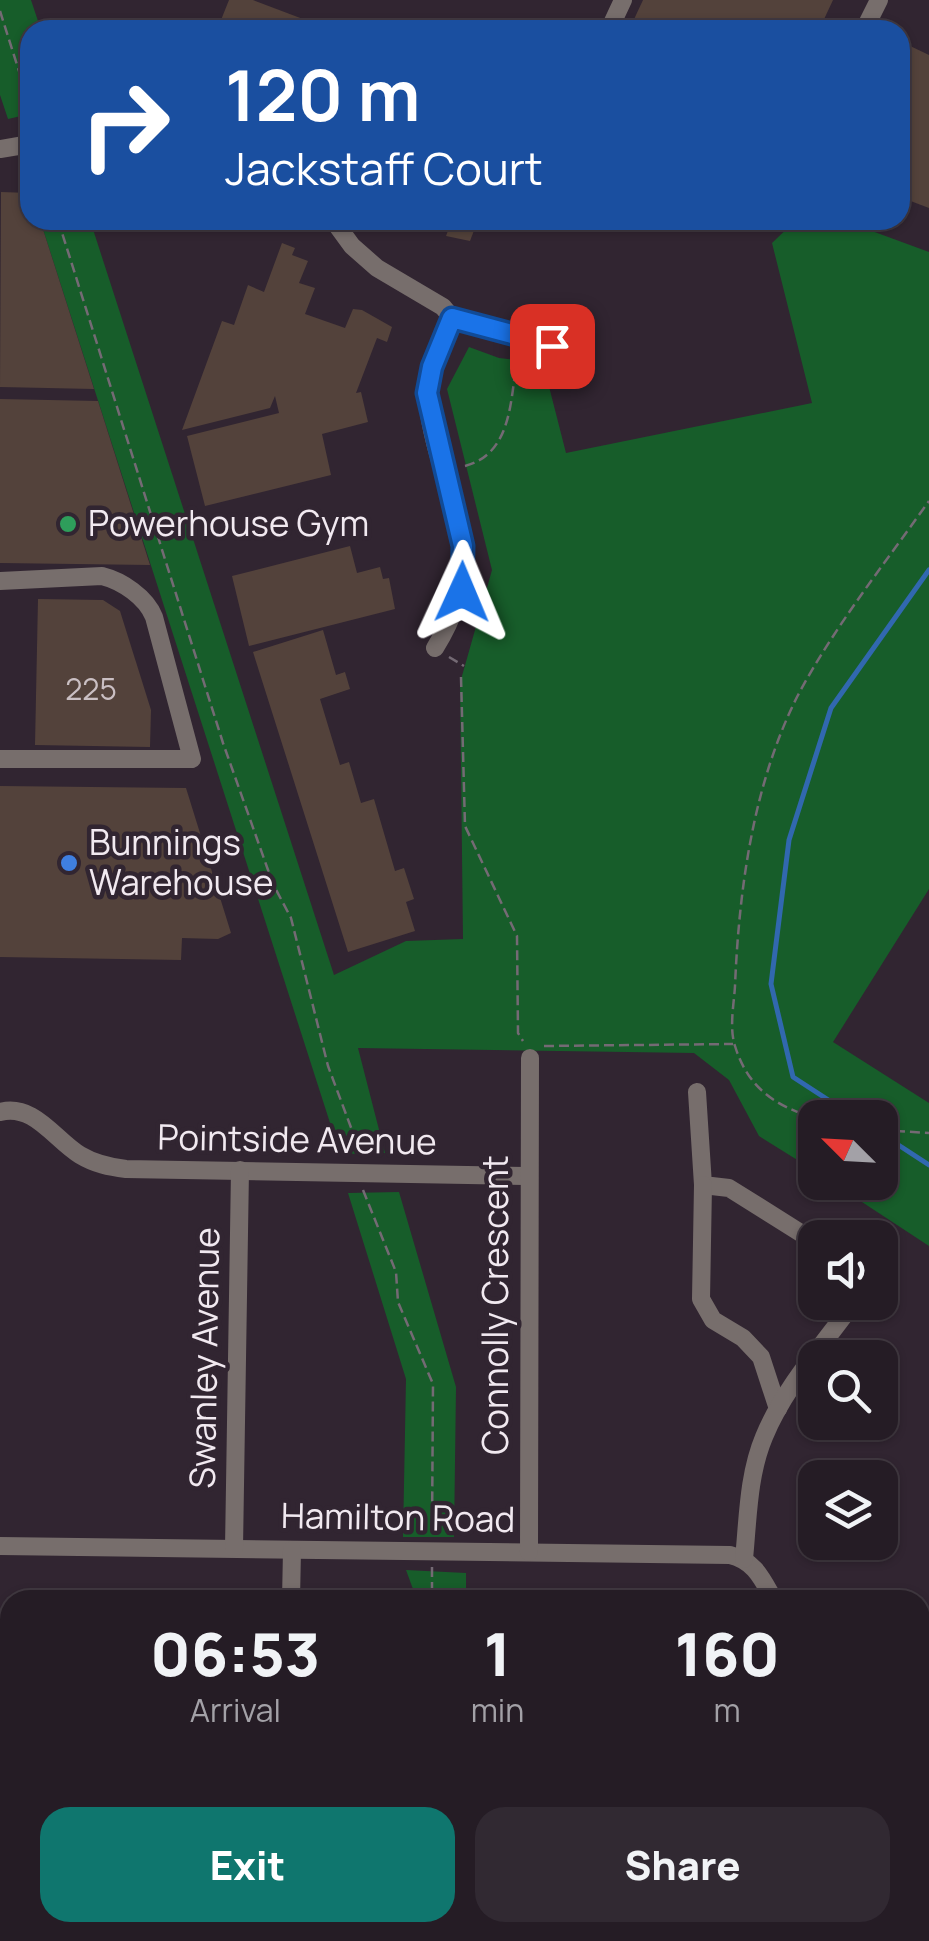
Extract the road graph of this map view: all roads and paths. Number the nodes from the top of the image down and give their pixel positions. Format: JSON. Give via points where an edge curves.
{"nodes":[{"id":1,"x":0,"y":11,"type":"edge"},
{"id":2,"x":20,"y":74,"type":"edge"},
{"id":3,"x":61,"y":230,"type":"edge"},
{"id":4,"x":341,"y":230,"type":"edge"},
{"id":5,"x":552,"y":315,"type":"dead end"},
{"id":6,"x":452,"y":318,"type":"junction"},
{"id":7,"x":521,"y":336,"type":"junction"},
{"id":8,"x":549,"y":338,"type":"junction"},
{"id":9,"x":561,"y":358,"type":"dead end"},
{"id":10,"x":465,"y":466,"type":"dead end"},
{"id":11,"x":929,"y":502,"type":"edge"},
{"id":12,"x":0,"y":581,"type":"edge"},
{"id":13,"x":435,"y":648,"type":"dead end"},
{"id":14,"x":461,"y":677,"type":"dead end"},
{"id":15,"x":0,"y":759,"type":"edge"},
{"id":16,"x":544,"y":1044,"type":"junction"},
{"id":17,"x":734,"y":1044,"type":"junction"},
{"id":18,"x":530,"y":1058,"type":"joint"},
{"id":19,"x":697,"y":1092,"type":"dead end"},
{"id":20,"x":0,"y":1112,"type":"edge"},
{"id":21,"x":798,"y":1113,"type":"edge"},
{"id":22,"x":898,"y":1131,"type":"edge"},
{"id":23,"x":929,"y":1133,"type":"edge"},
{"id":24,"x":362,"y":1155,"type":"dead end"},
{"id":25,"x":240,"y":1170,"type":"junction"},
{"id":26,"x":527,"y":1176,"type":"junction"},
{"id":27,"x":703,"y":1185,"type":"junction"},
{"id":28,"x":363,"y":1189,"type":"dead end"},
{"id":29,"x":798,"y":1231,"type":"edge"},
{"id":30,"x":841,"y":1320,"type":"edge"},
{"id":31,"x":778,"y":1409,"type":"junction"},
{"id":32,"x":432,"y":1533,"type":"dead end"},
{"id":33,"x":0,"y":1546,"type":"edge"},
{"id":34,"x":234,"y":1548,"type":"junction"},
{"id":35,"x":292,"y":1550,"type":"junction"},
{"id":36,"x":529,"y":1552,"type":"junction"},
{"id":37,"x":744,"y":1558,"type":"junction"},
{"id":38,"x":432,"y":1568,"type":"dead end"},
{"id":39,"x":291,"y":1590,"type":"edge"},
{"id":40,"x":432,"y":1590,"type":"edge"},
{"id":41,"x":768,"y":1590,"type":"edge"}],
"edges":[{"from":1,"to":2,"type":"path"},
{"from":3,"to":24,"type":"path","via":[[223,743],[272,884],[292,918],[328,1066]]},
{"from":4,"to":6,"type":"street","via":[[368,262]]},
{"from":5,"to":8,"type":"street"},
{"from":6,"to":7,"type":"street"},
{"from":6,"to":13,"type":"street","via":[[427,393],[465,574]]},
{"from":7,"to":8,"type":"street"},
{"from":7,"to":10,"type":"path","via":[[504,434],[489,454]]},
{"from":8,"to":9,"type":"street"},
{"from":11,"to":17,"type":"path","via":[[784,726],[745,872]]},
{"from":12,"to":15,"type":"street","via":[[102,576],[145,601],[192,759]]},
{"from":14,"to":16,"type":"path","via":[[465,826],[518,936],[520,1038]]},
{"from":16,"to":17,"type":"path"},
{"from":16,"to":18,"type":"path","via":[[544,1058]]},
{"from":17,"to":21,"type":"path","via":[[764,1096]]},
{"from":18,"to":26,"type":"street","name":"Connolly Crescent"},
{"from":19,"to":27,"type":"street"},
{"from":20,"to":25,"type":"street","name":"Pointside Avenue","via":[[12,1109],[36,1119],[101,1165]]},
{"from":22,"to":23,"type":"path"},
{"from":25,"to":26,"type":"street","name":"Pointside Avenue"},
{"from":25,"to":34,"type":"street","name":"Swanley Avenue"},
{"from":26,"to":36,"type":"street","name":"Connolly Crescent"},
{"from":27,"to":29,"type":"street","via":[[729,1188]]},
{"from":27,"to":31,"type":"street","via":[[701,1298],[714,1320],[761,1357]]},
{"from":28,"to":32,"type":"path","via":[[396,1272],[398,1302],[433,1384]]},
{"from":30,"to":31,"type":"street"},
{"from":31,"to":37,"type":"street","via":[[750,1489]]},
{"from":33,"to":34,"type":"street","name":"Hamilton Road"},
{"from":34,"to":35,"type":"street","name":"Hamilton Road"},
{"from":35,"to":36,"type":"street","name":"Hamilton Road"},
{"from":35,"to":39,"type":"street"},
{"from":36,"to":37,"type":"street","name":"Hamilton Road"},
{"from":37,"to":41,"type":"street"},
{"from":38,"to":40,"type":"path"}]}
